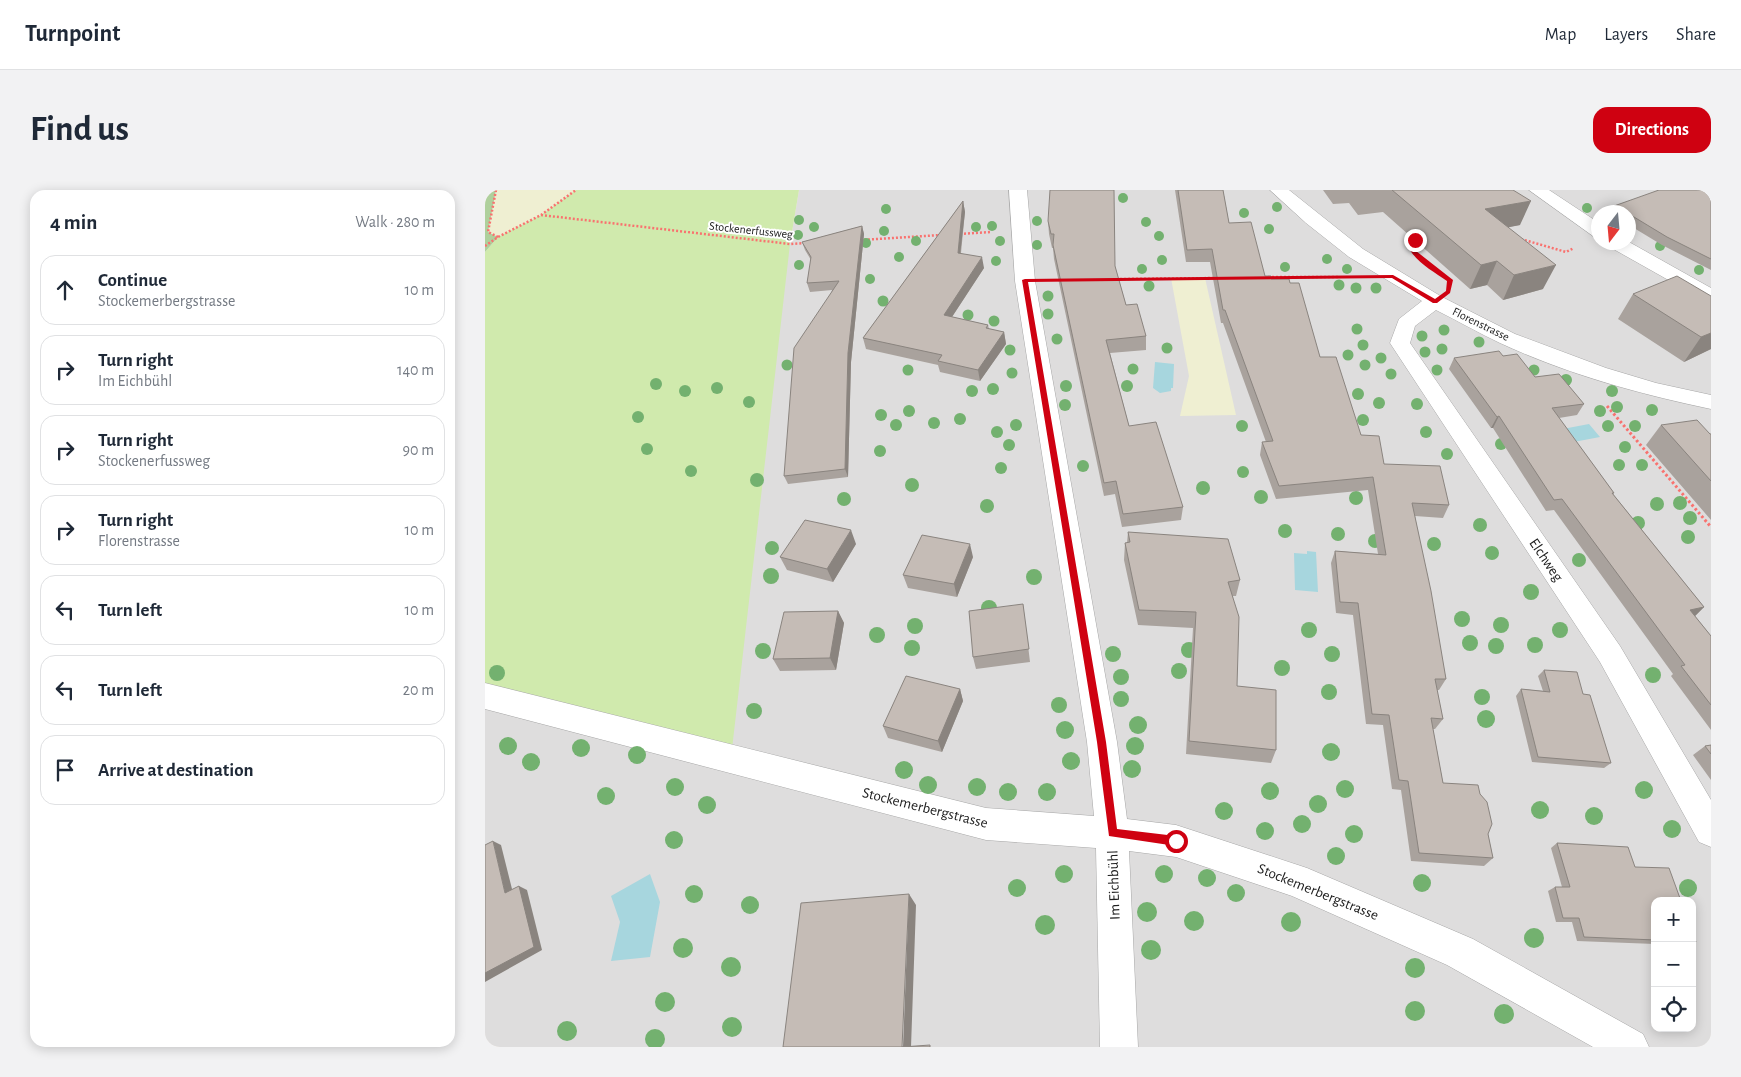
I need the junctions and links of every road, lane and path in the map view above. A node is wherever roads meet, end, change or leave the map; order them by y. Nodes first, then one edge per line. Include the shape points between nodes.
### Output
1 (496, 190) edge
2 (577, 190) edge
3 (1019, 190) edge
4 (1279, 190) edge
5 (1537, 190) edge
6 (541, 215) junction
7 (1591, 227) edge
8 (1020, 231) junction
9 (487, 232) edge
10 (953, 234) edge
11 (944, 235) edge
12 (497, 237) junction
13 (1423, 237) edge
14 (1518, 238) edge
15 (857, 240) edge
16 (810, 242) edge
17 (1577, 243) dead end
18 (485, 246) edge
19 (1629, 250) edge
20 (1417, 256) dead end
21 (1393, 276) junction
22 (1264, 277) edge
23 (1225, 278) edge
24 (1113, 279) edge
25 (1711, 296) edge
26 (1435, 301) junction
27 (1598, 373) junction
28 (1711, 402) edge
29 (1711, 527) edge
30 (485, 696) edge
31 (1711, 831) edge
32 (1112, 833) junction
33 (1119, 1047) edge
34 (1629, 1047) edge

1 - 9 path
2 - 6 path
3 - 8 street, Im Eichbühl
4 - 21 street, Florenstrasse via 1355,253
5 - 7 street
6 - 12 path
6 - 16 path, Stockenerfussweg via 791,244
8 - 10 path
8 - 32 street, Im Eichbühl via 1025,280 1102,742
9 - 12 path
11 - 15 path
12 - 18 path
13 - 20 path via 1411,242
14 - 17 path via 1566,252 1572,251
19 - 25 street
21 - 22 path
21 - 26 street, Florenstrasse
23 - 24 path
26 - 27 street, Florenstrasse via 1509,339
26 - 31 street, Elchweg via 1406,323 1400,343 1610,654
27 - 28 street, Florenstrasse
27 - 29 path via 1599,396
30 - 32 street, Stockemerbergstrasse via 986,824
32 - 33 street, Im Eichbühl
32 - 34 street, Stockemerbergstrasse via 1176,841 1295,880 1460,952

